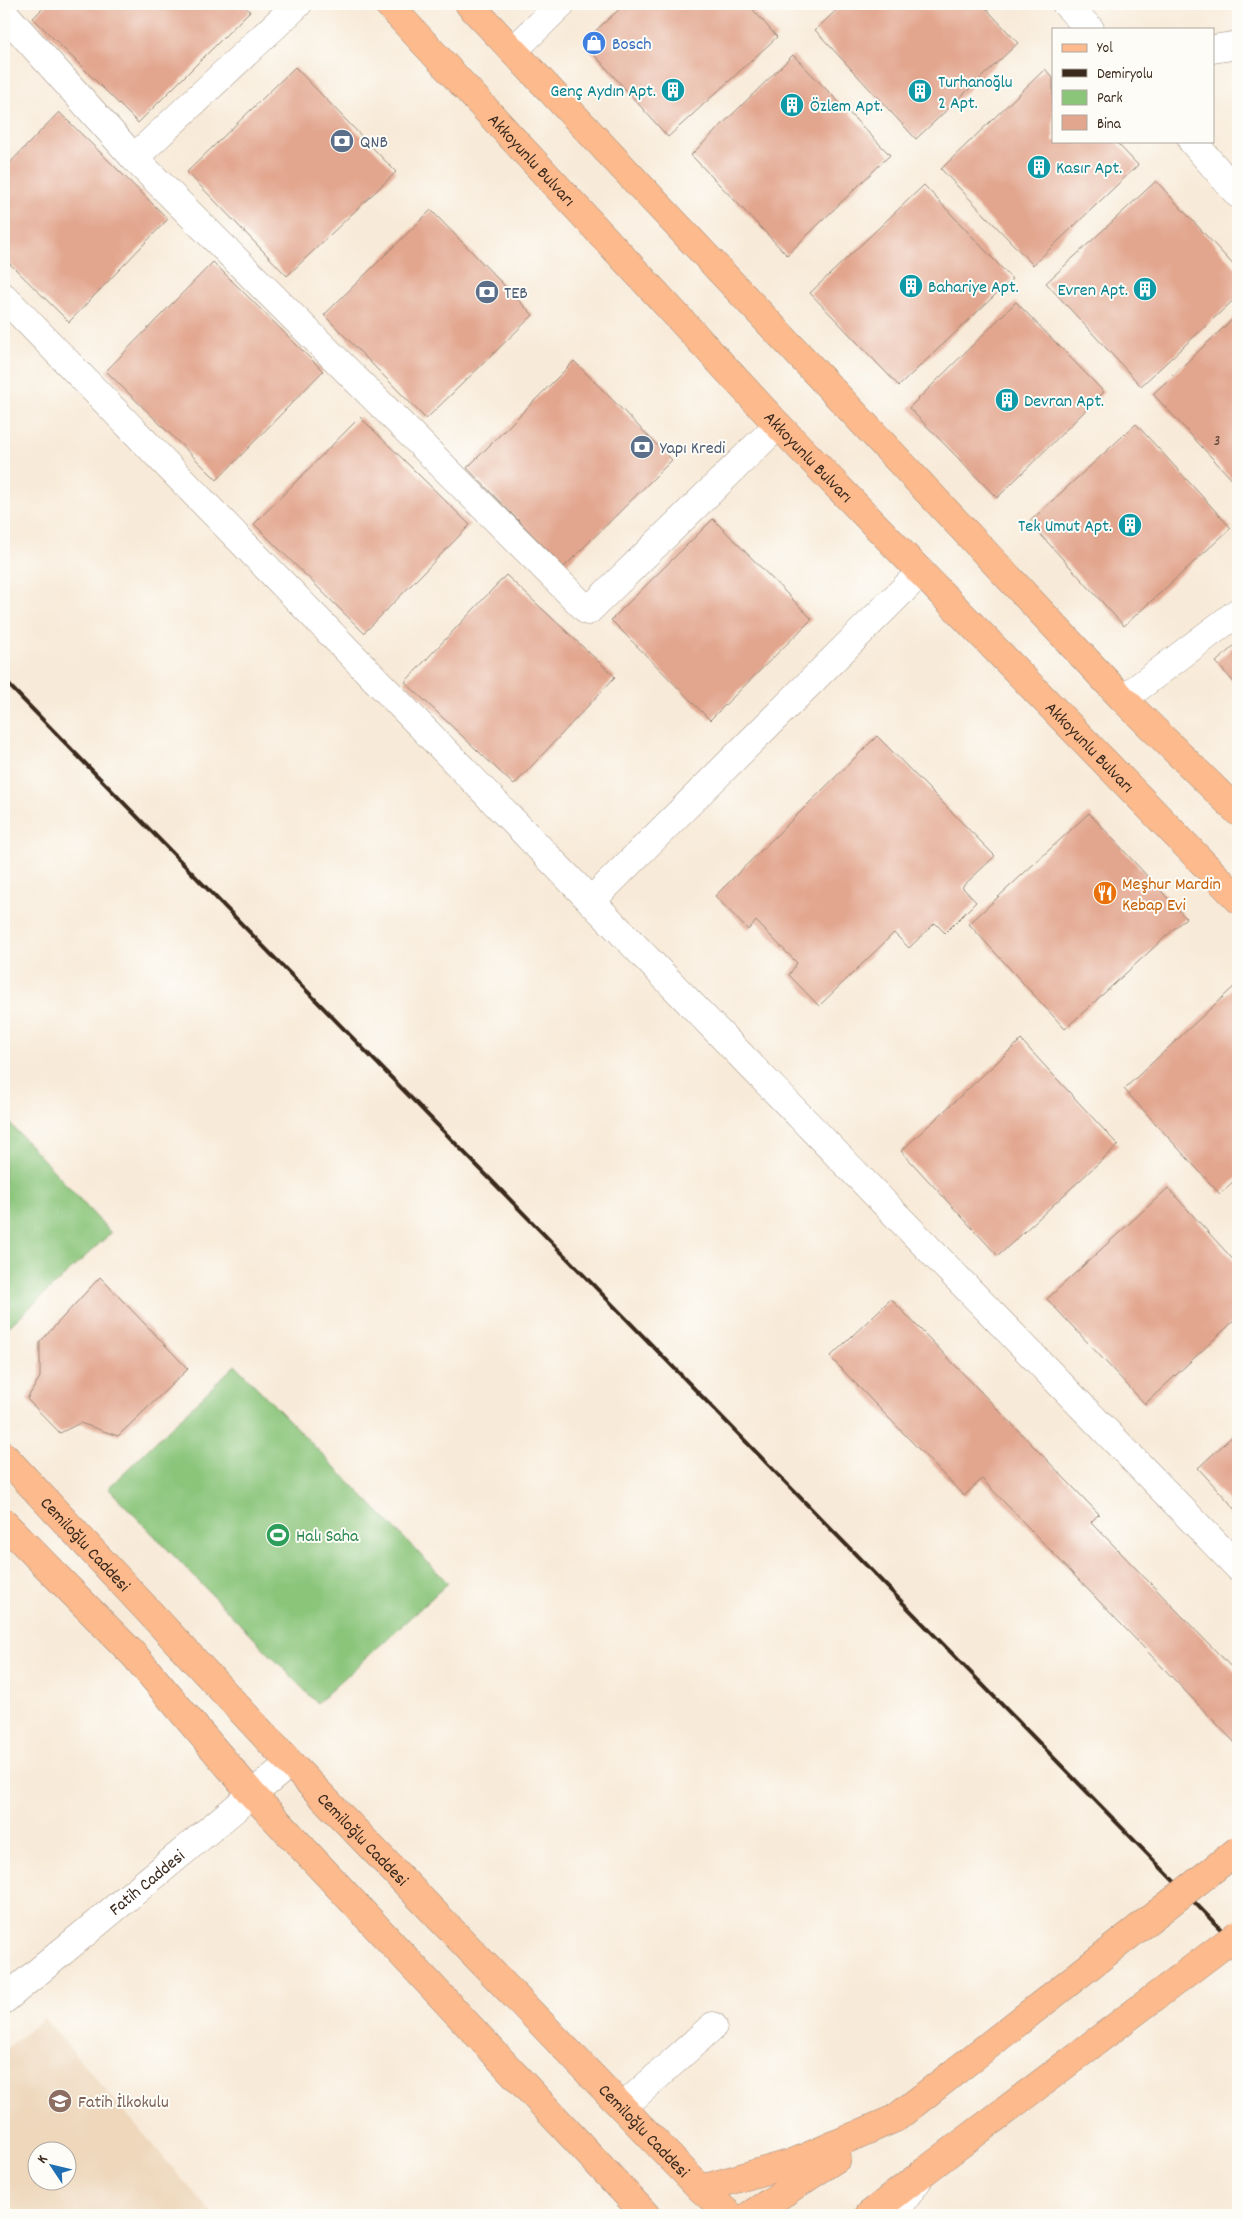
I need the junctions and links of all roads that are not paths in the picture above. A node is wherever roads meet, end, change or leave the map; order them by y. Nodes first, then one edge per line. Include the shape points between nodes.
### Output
1 (298, 4) edge
2 (388, 4) edge
3 (469, 4) edge
4 (561, 4) edge
5 (1066, 4) edge
6 (4, 13) edge
7 (1089, 28) edge
8 (1238, 45) edge
9 (1214, 49) edge
10 (513, 51) junction
11 (1193, 142) edge
12 (134, 158) junction
13 (1238, 194) edge
14 (4, 297) edge
15 (778, 425) junction
16 (921, 572) junction
17 (1238, 612) edge
18 (1123, 699) junction
19 (1238, 812) edge
20 (1238, 899) edge
21 (591, 901) junction
22 (4, 1456) edge
23 (4, 1523) edge
24 (1238, 1568) edge
25 (290, 1763) junction
26 (252, 1794) junction
27 (1238, 1850) edge
28 (1238, 1934) edge
29 (4, 2000) edge
30 (714, 2026) dead end
31 (622, 2107) junction
32 (896, 2118) junction
33 (924, 2172) junction
34 (702, 2188) junction
35 (646, 2215) edge
36 (730, 2215) edge
37 (750, 2215) edge
38 (869, 2215) edge
39 (894, 2215) edge

1 - 12 street
2 - 15 main road, Akkoyunlu Bulvarı
3 - 10 main road
4 - 10 street
5 - 7 street
6 - 12 street
8 - 9 street
10 - 18 main road
11 - 13 street
12 - 15 street via 588,611
14 - 21 street
15 - 16 main road, Akkoyunlu Bulvarı
16 - 20 main road, Akkoyunlu Bulvarı
16 - 21 street
17 - 18 street
18 - 19 main road
21 - 24 street
22 - 25 main road, Cemiloğlu Caddesi
23 - 26 main road via 134,1654
25 - 26 street, Fatih Caddesi
25 - 31 main road, Cemiloğlu Caddesi
26 - 29 street, Fatih Caddesi
26 - 35 main road
27 - 32 main road, bridge
28 - 33 main road, bridge
30 - 31 street
31 - 34 main road, Cemiloğlu Caddesi
32 - 34 main road via 792,2163
32 - 37 main road
33 - 38 main road
33 - 39 street
34 - 36 main road, Cemiloğlu Caddesi

